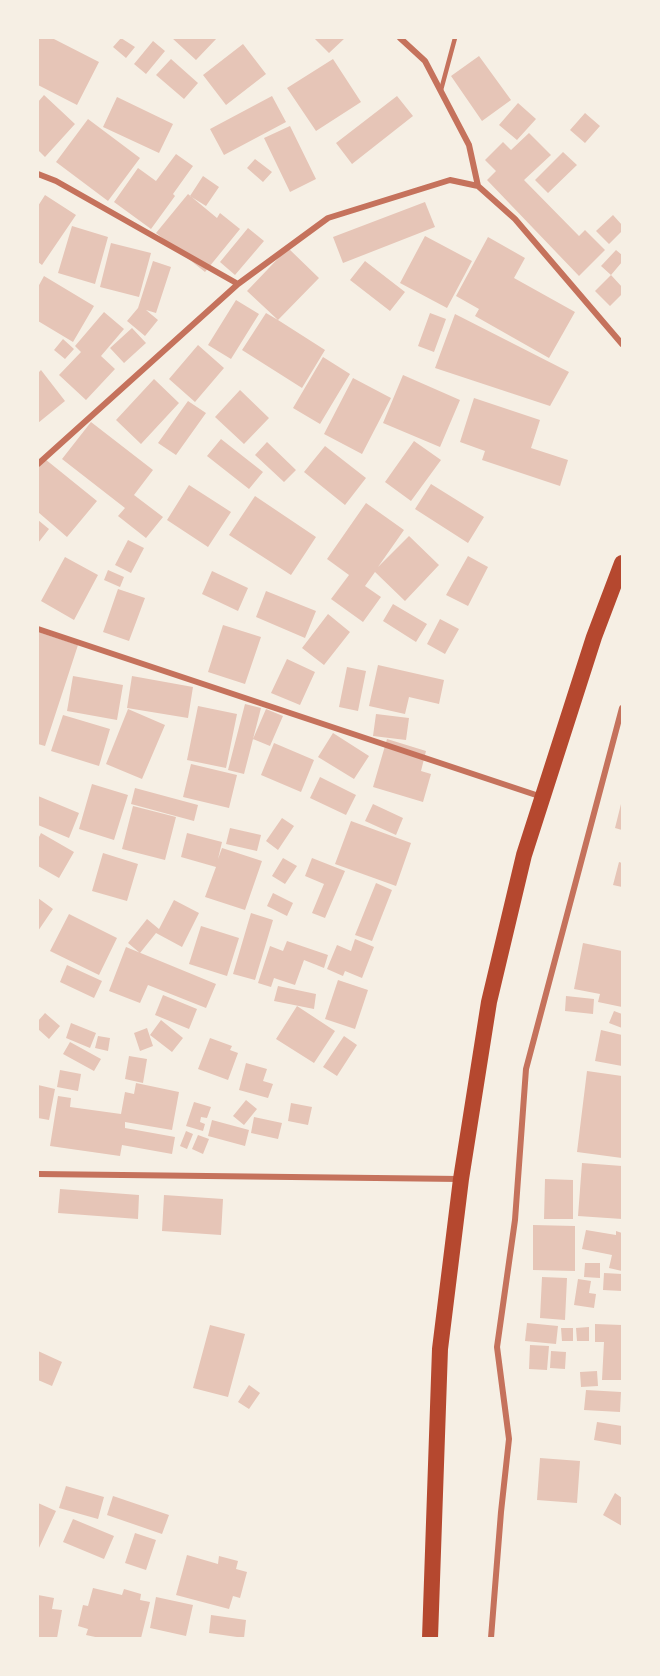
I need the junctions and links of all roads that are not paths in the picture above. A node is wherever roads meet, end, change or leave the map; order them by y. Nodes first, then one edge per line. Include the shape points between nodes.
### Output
1 (400, 38) edge
2 (455, 38) edge
3 (441, 90) junction
4 (38, 174) edge
5 (478, 186) junction
6 (238, 284) junction
7 (622, 344) edge
8 (38, 464) edge
9 (622, 563) edge
10 (38, 629) edge
11 (622, 708) edge
12 (543, 797) junction
13 (38, 1174) edge
14 (461, 1179) junction
15 (430, 1638) edge
16 (490, 1638) edge

1 - 3 street via 425,61
2 - 3 lane
3 - 5 street via 469,145
4 - 6 street
5 - 6 street via 450,180 328,218
5 - 7 street via 515,219
6 - 8 street
9 - 12 highway
10 - 12 street
11 - 16 street via 526,1069 515,1221 497,1347 509,1439
12 - 14 highway via 524,855 489,1002
13 - 14 street
14 - 15 highway via 440,1349

